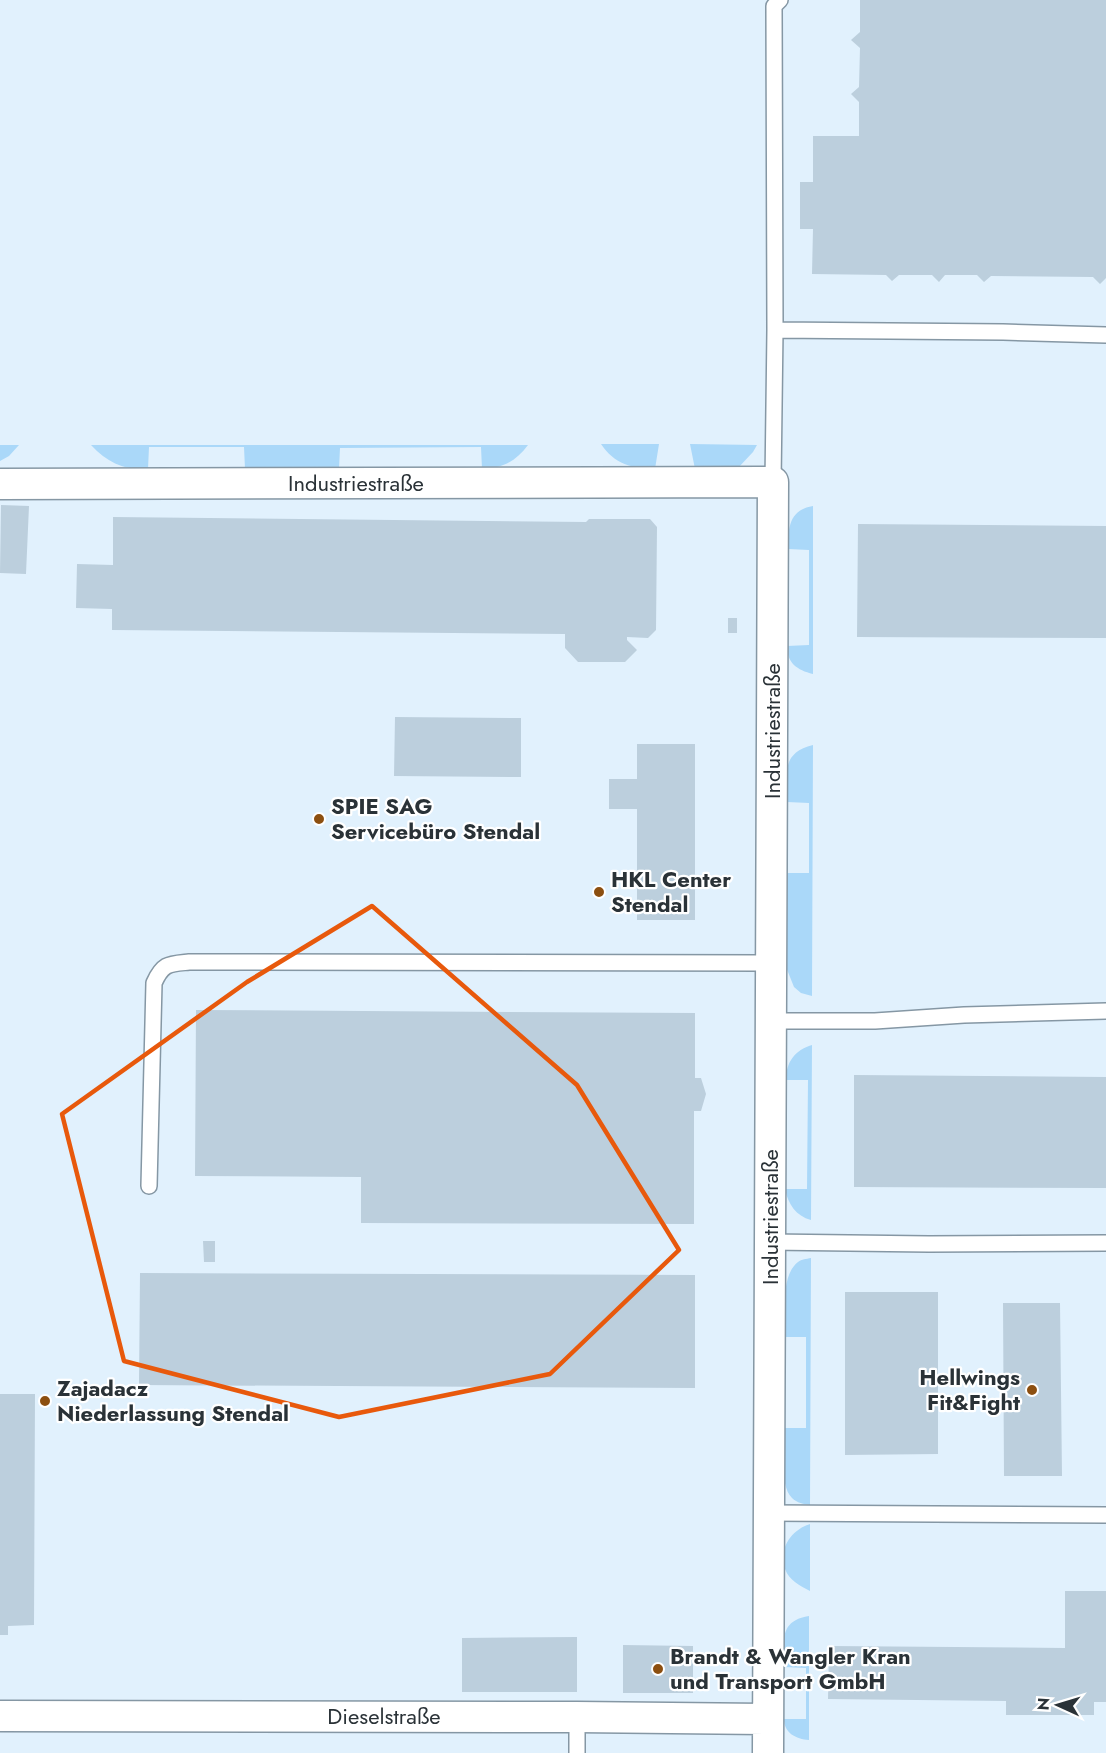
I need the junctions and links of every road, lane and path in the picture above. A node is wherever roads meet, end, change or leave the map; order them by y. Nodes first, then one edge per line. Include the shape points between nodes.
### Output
1 (780, 0) edge
2 (775, 330) junction
3 (1106, 335) edge
4 (773, 482) junction
5 (0, 484) edge
6 (771, 963) junction
7 (1106, 1011) edge
8 (771, 1021) junction
9 (149, 1186) dead end
10 (769, 1242) junction
11 (1106, 1243) edge
12 (768, 1513) junction
13 (1106, 1515) edge
14 (0, 1716) edge
15 (577, 1716) junction
16 (767, 1719) junction
17 (577, 1753) edge
18 (768, 1753) edge

1 - 2 lane via 774,6
2 - 3 lane
2 - 4 lane
4 - 5 street, Industriestraße
4 - 6 street, Industriestraße
6 - 8 street, Industriestraße
6 - 9 lane via 168,964 159,971 154,983
7 - 8 lane via 875,1021
8 - 10 street, Industriestraße
10 - 11 lane
10 - 12 street, Industriestraße
12 - 13 lane
12 - 16 street, Industriestraße
14 - 15 street, Dieselstraße
15 - 16 street, Dieselstraße
15 - 17 lane
16 - 18 street, Industriestraße

